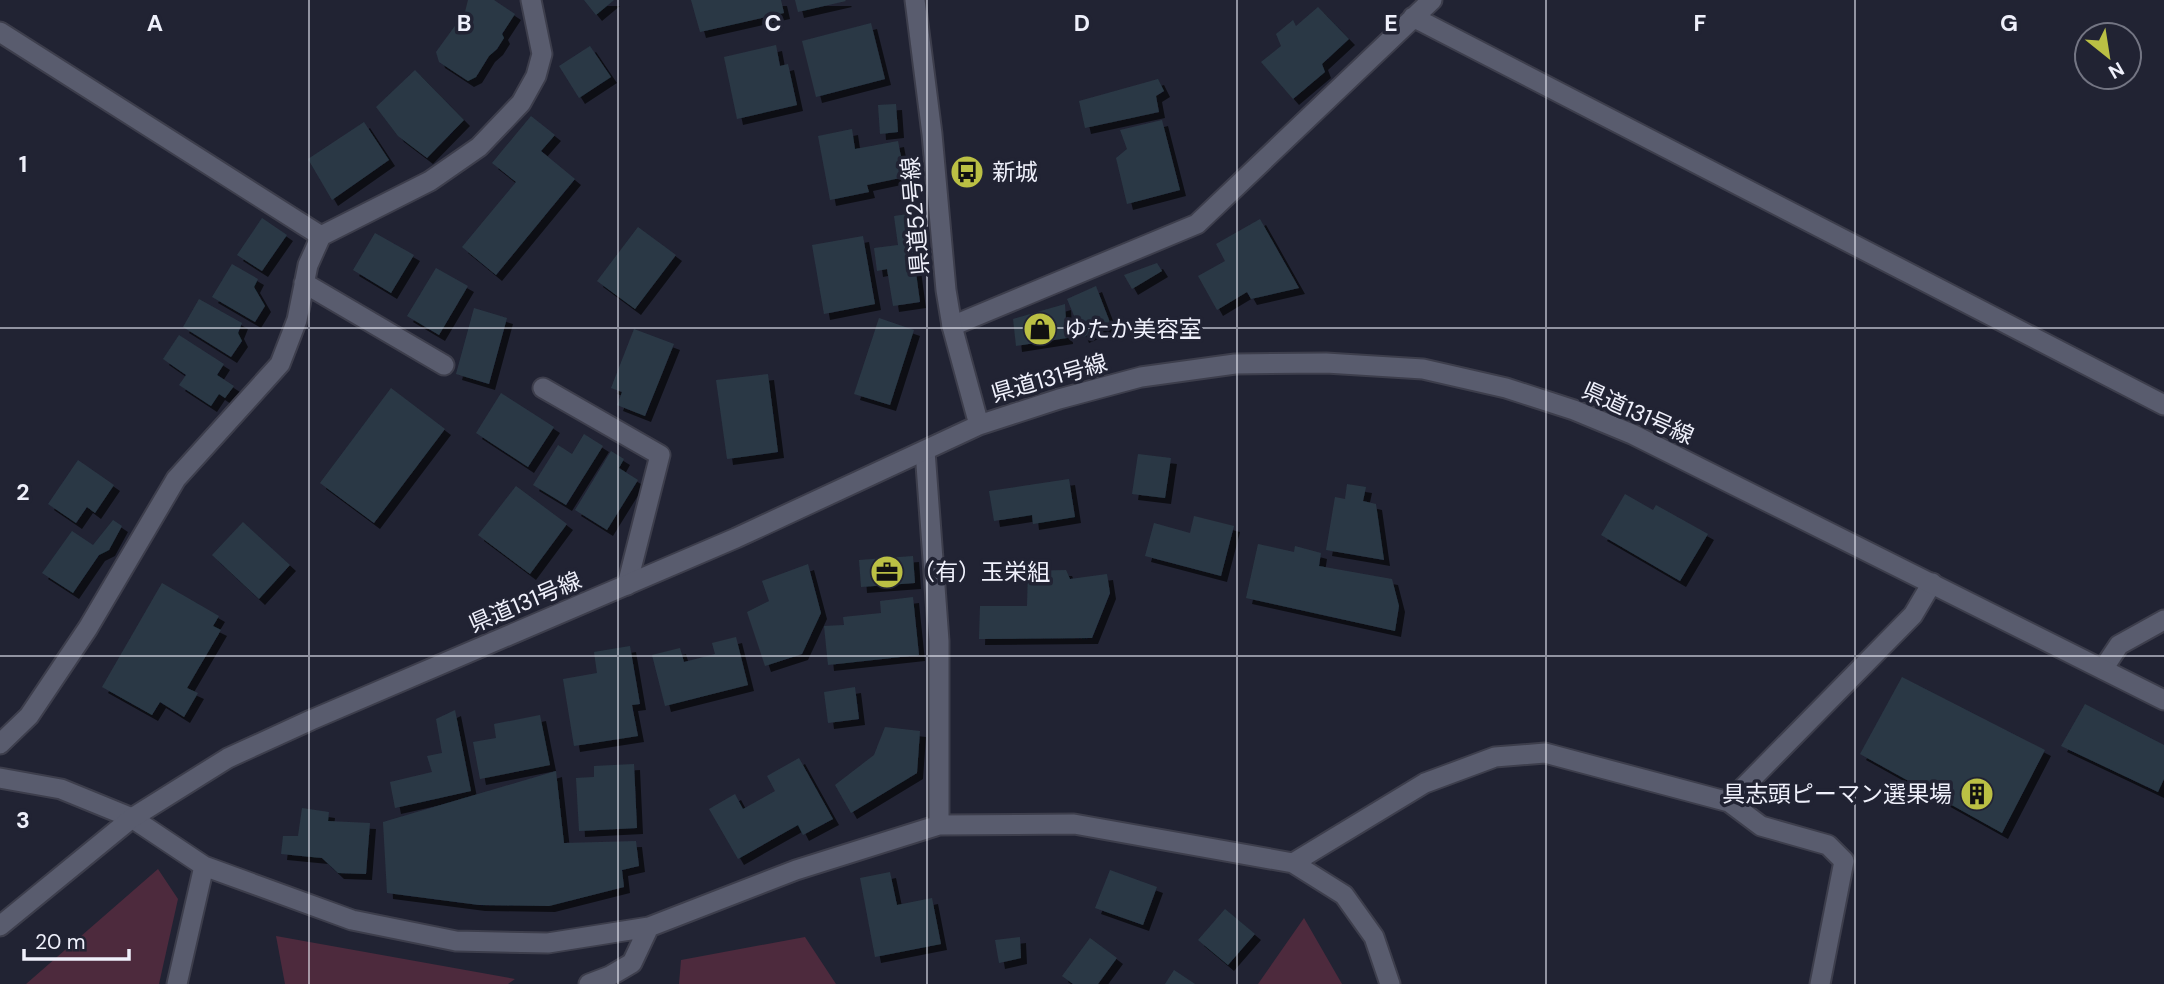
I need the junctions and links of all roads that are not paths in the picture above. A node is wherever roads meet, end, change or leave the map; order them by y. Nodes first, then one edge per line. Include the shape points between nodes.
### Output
1 (531, 0) edge
2 (915, 0) edge
3 (1432, 0) edge
4 (1413, 17) junction
5 (0, 32) edge
6 (321, 236) junction
7 (304, 283) junction
8 (952, 326) junction
9 (444, 365) dead end
10 (543, 388) dead end
11 (2164, 405) edge
12 (979, 425) junction
13 (925, 451) junction
14 (1932, 583) junction
15 (627, 584) junction
16 (2164, 620) edge
17 (2103, 669) junction
18 (2164, 700) edge
19 (0, 744) edge
20 (0, 778) edge
21 (1729, 802) junction
22 (132, 818) junction
23 (939, 825) junction
24 (1293, 863) junction
25 (204, 866) junction
26 (0, 926) edge
27 (649, 927) junction
28 (177, 984) edge
29 (589, 984) edge
30 (1390, 984) edge
31 (1820, 984) edge

1 - 6 street via 542,54 521,103 478,147 430,181
2 - 8 street, 県道52号線
3 - 4 street
4 - 8 street via 1197,224
4 - 11 street
5 - 6 street
6 - 7 street
7 - 9 street
7 - 19 street via 297,320 280,364 176,478 88,628 29,716
8 - 12 street, 県道52号線
10 - 15 street via 660,455
12 - 13 street, 県道131号線
12 - 14 street, 県道131号線 via 1141,377 1235,364 1423,369 1506,388 1609,425
13 - 15 street, 県道131号線
13 - 23 street via 939,640
14 - 17 street, 県道131号線
14 - 21 street via 1913,615
15 - 22 street, 県道131号線 via 228,758
16 - 17 street via 2119,645
17 - 18 street, 県道131号線
20 - 22 street via 61,789
21 - 24 street via 1545,753 1495,757 1425,783
21 - 31 street via 1761,826 1828,845 1844,860
22 - 25 street
22 - 26 street, 県道131号線
23 - 24 street via 1074,824
23 - 27 street via 796,870
24 - 30 street via 1344,895 1374,937
25 - 27 street via 352,920 456,941 548,943
25 - 28 street
27 - 29 street via 632,963

